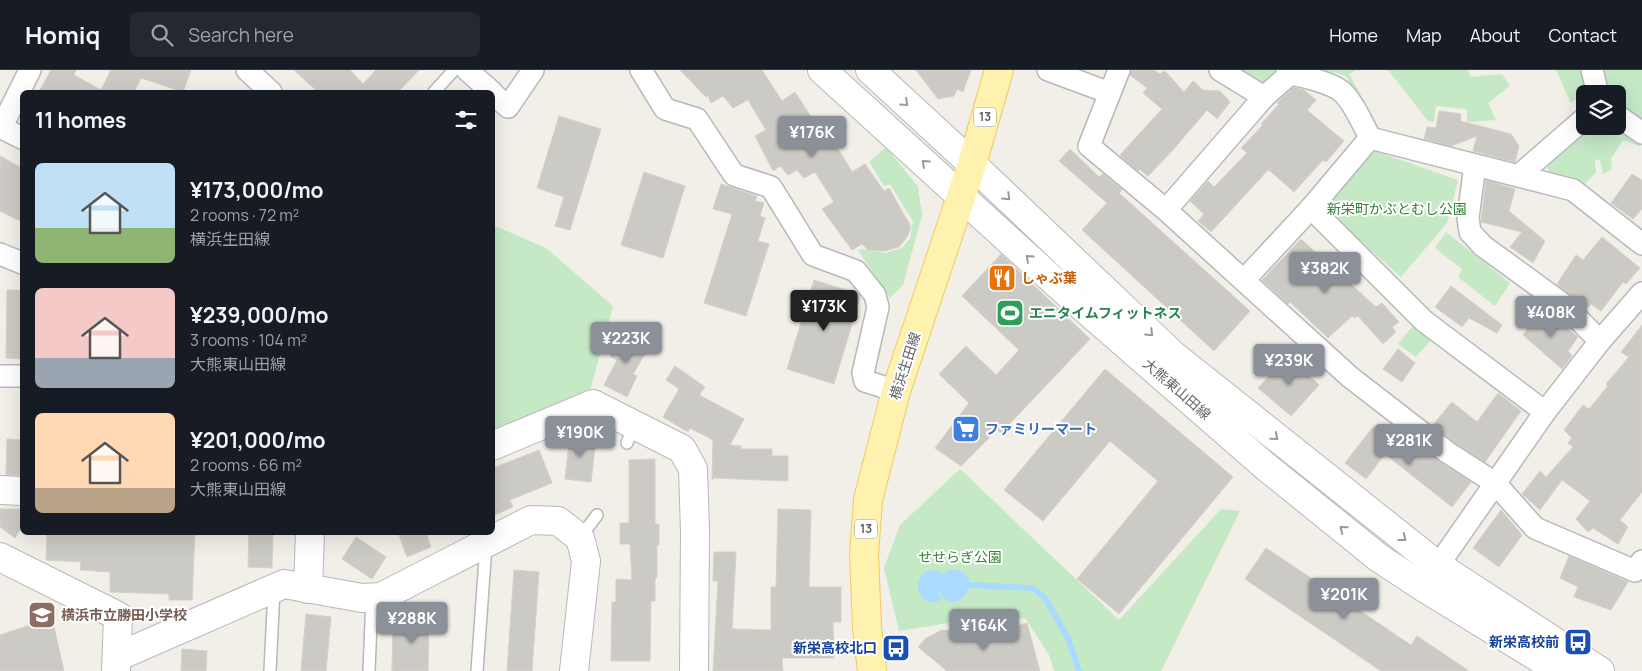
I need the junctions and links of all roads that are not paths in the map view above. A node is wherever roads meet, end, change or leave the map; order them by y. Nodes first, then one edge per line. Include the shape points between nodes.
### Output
1 (30, 70) edge
2 (246, 70) edge
3 (454, 70) edge
4 (467, 70) edge
5 (534, 70) edge
6 (641, 70) edge
7 (822, 70) edge
8 (870, 70) edge
9 (1000, 70) edge
10 (1048, 70) edge
11 (1119, 70) edge
12 (1220, 70) edge
13 (1592, 70) edge
14 (1288, 72) edge
15 (1596, 85) edge
16 (269, 90) edge
17 (436, 90) edge
18 (489, 90) edge
19 (1110, 92) junction
20 (495, 96) edge
21 (1264, 97) junction
22 (1626, 121) edge
23 (1576, 126) edge
24 (1, 128) edge
25 (1642, 132) edge
26 (20, 137) edge
27 (1370, 138) junction
28 (972, 164) junction
29 (1475, 165) junction
30 (1518, 176) junction
31 (961, 196) junction
32 (1311, 208) junction
33 (1166, 210) junction
34 (1642, 244) edge
35 (0, 254) edge
36 (20, 262) edge
37 (1244, 280) junction
38 (1642, 293) edge
39 (1600, 341) junction
40 (0, 376) edge
41 (20, 376) edge
42 (896, 391) junction
43 (1545, 412) junction
44 (495, 445) edge
45 (1495, 482) junction
46 (0, 490) edge
47 (20, 491) edge
48 (597, 515) dead end
49 (310, 535) edge
50 (580, 538) junction
51 (486, 543) junction
52 (0, 557) edge
53 (1642, 561) edge
54 (1430, 576) junction
55 (274, 589) junction
56 (308, 589) junction
57 (372, 598) junction
58 (116, 664) edge
59 (270, 671) edge
60 (369, 671) edge
61 (477, 671) edge
62 (574, 671) edge
63 (694, 671) edge
64 (872, 671) edge
65 (1560, 671) edge
66 (1600, 671) edge

1 - 24 street
2 - 16 street
3 - 17 lane
4 - 18 street
5 - 20 street via 508,107
6 - 42 street via 665,109 697,119 734,175 771,187 813,255 856,270 876,295 878,307 863,372 865,381
31 -> 7 street, 大熊東山田線
8 -> 28 street, 大熊東山田線
9 - 28 main road, 横浜生田線 / 13
10 - 19 street
11 - 19 street
12 - 21 street
13 - 15 street
14 - 21 street
14 - 27 street via 1340,89 1360,116
19 - 33 street via 1089,146
21 - 33 street
22 - 25 street
23 - 30 street
24 - 26 street
27 - 29 street
27 - 32 street
28 - 31 main road, 横浜生田線 / 13
28 -> 54 street, 大熊東山田線 via 1173,355
29 - 30 street
29 - 39 street via 1468,218 1470,232 1483,246 1564,305
30 - 34 street via 1573,190
31 - 42 main road, 横浜生田線 / 13
54 -> 31 street, 大熊東山田線 via 1379,558 1264,466
32 - 37 street
32 - 43 street via 1424,321
33 - 37 street
35 - 36 street
37 - 45 street via 1350,377 1447,452
38 - 39 street
39 - 43 street
40 - 41 street
42 - 64 main road, 横浜生田線 / 13 via 868,500 864,554 866,627
43 - 45 street
44 - 63 street via 593,404 630,434 682,449 693,469
45 - 53 street via 1535,528 1635,571
45 - 54 street
46 - 47 street
48 - 50 lane
49 - 56 street
50 - 51 street via 558,521 531,520
50 - 62 street via 586,561
51 - 57 street via 381,597
51 - 61 lane
52 - 58 street via 118,616
54 - 65 street, 大熊東山田線
54 - 66 street, 大熊東山田線
55 - 56 street via 284,584
55 - 58 street
55 - 59 lane
56 - 57 street
57 - 60 lane

